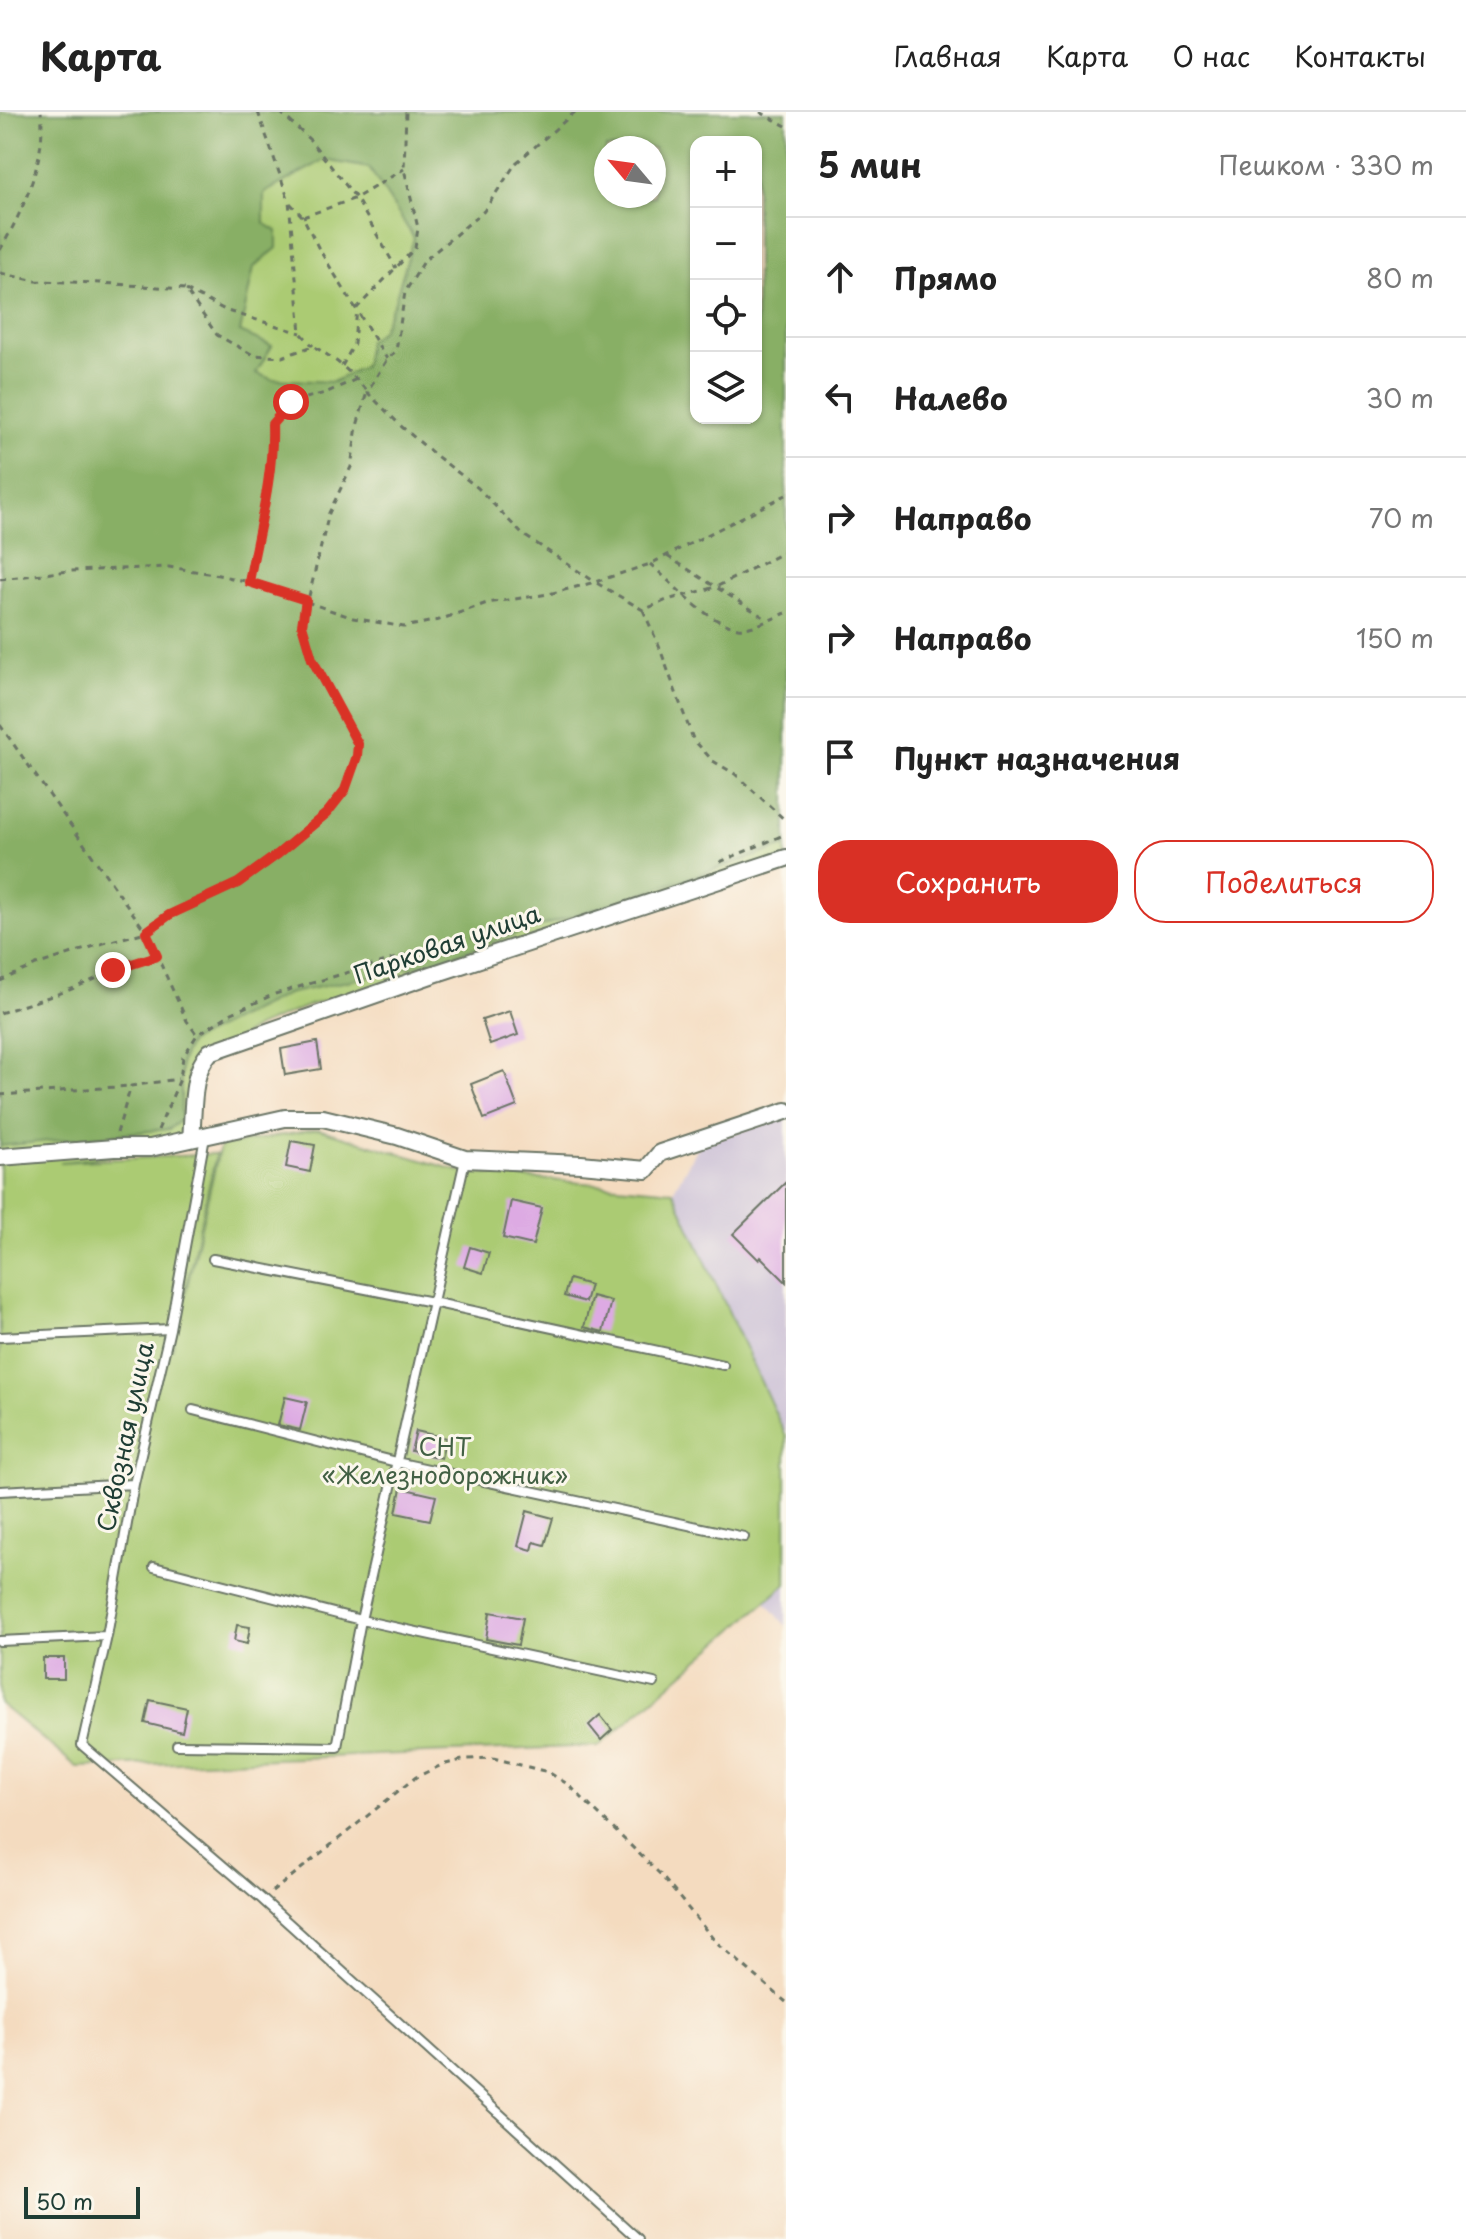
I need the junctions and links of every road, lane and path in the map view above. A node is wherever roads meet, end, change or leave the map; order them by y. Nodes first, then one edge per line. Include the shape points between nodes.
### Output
1 (41, 112) edge
2 (258, 112) edge
3 (280, 112) edge
4 (406, 112) edge
5 (575, 112) edge
6 (760, 112) edge
7 (786, 126) edge
8 (404, 169) junction
9 (356, 198) junction
10 (289, 201) junction
11 (303, 217) junction
12 (0, 250) edge
13 (396, 268) junction
14 (0, 273) edge
15 (185, 289) junction
16 (357, 308) junction
17 (301, 333) junction
18 (313, 346) junction
19 (387, 359) junction
20 (342, 366) junction
21 (357, 379) junction
22 (367, 392) junction
23 (786, 495) edge
24 (786, 551) edge
25 (667, 556) junction
26 (650, 564) junction
27 (0, 579) edge
28 (249, 582) junction
29 (595, 582) junction
30 (716, 587) junction
31 (684, 596) junction
32 (306, 600) junction
33 (643, 610) junction
34 (786, 613) edge
35 (770, 621) junction
36 (0, 725) edge
37 (786, 821) edge
38 (786, 858) edge
39 (146, 932) junction
40 (157, 956) junction
41 (0, 981) edge
42 (0, 1013) edge
43 (197, 1035) dead end
44 (180, 1079) dead end
45 (131, 1086) junction
46 (0, 1095) edge
47 (786, 1111) edge
48 (198, 1138) junction
49 (114, 1148) junction
50 (0, 1157) edge
51 (465, 1159) junction
52 (213, 1259) dead end
53 (432, 1302) junction
54 (170, 1329) junction
55 (0, 1337) edge
56 (723, 1365) dead end
57 (193, 1410) dead end
58 (396, 1462) junction
59 (134, 1484) junction
60 (0, 1491) edge
61 (744, 1537) dead end
62 (154, 1567) dead end
63 (361, 1620) junction
64 (107, 1636) junction
65 (0, 1641) edge
66 (654, 1683) dead end
67 (177, 1745) dead end
68 (263, 1900) junction
69 (786, 2002) edge
70 (638, 2239) edge

1 - 12 path via 43,130 34,174
2 - 10 path
3 - 9 path
4 - 8 path
5 - 19 path via 516,163 484,211 425,260 405,292 396,351
6 - 7 path
8 - 9 path
8 - 13 path via 418,228 415,248
9 - 11 path
9 - 13 path
10 - 11 path
10 - 17 path
11 - 16 path
13 - 16 path
14 - 15 path via 36,281
15 - 17 path via 227,311
15 - 18 path via 217,335 253,355 282,357
16 - 19 path
16 - 20 path via 354,344
17 - 18 path
18 - 20 path
19 - 22 path
20 - 21 path
21 - 22 path
21 - 28 path via 291,402 272,424
22 - 29 path via 478,488 522,534
22 - 32 path via 351,467 329,513
23 - 25 path
24 - 30 path
25 - 26 path
25 - 30 path
26 - 29 path
26 - 31 path
27 - 28 path via 169,567
28 - 32 path
29 - 32 path via 487,603 404,627 353,618
29 - 33 path
30 - 31 path
30 - 35 path
31 - 33 path
31 - 35 path via 740,629
32 - 39 path via 302,625 312,659 358,744 345,790 327,813 238,883 169,915
33 - 37 path via 693,739
34 - 35 path
36 - 39 path
38 - 48 street, Парковая улица via 210,1052 198,1072
39 - 40 path
39 - 41 path
40 - 42 path
40 - 43 path
44 - 45 path
45 - 46 path
45 - 49 path
47 - 51 street via 660,1153 646,1170
48 - 49 street via 150,1148
48 - 51 street via 285,1118 323,1118
48 - 54 lane, Сквозная улица
49 - 50 street
51 - 53 lane
52 - 53 lane
53 - 56 lane
53 - 58 lane
54 - 55 lane
54 - 59 lane, Сквозная улица
57 - 58 lane
58 - 61 lane
58 - 63 lane
59 - 60 lane
59 - 64 lane, Сквозная улица
62 - 63 lane
63 - 66 lane
63 - 67 lane via 337,1747
64 - 65 lane
64 - 68 lane, Сквозная улица via 82,1745
68 - 69 path via 416,1777 466,1759 493,1758 548,1772 569,1785 660,1874 715,1941
68 - 70 lane

